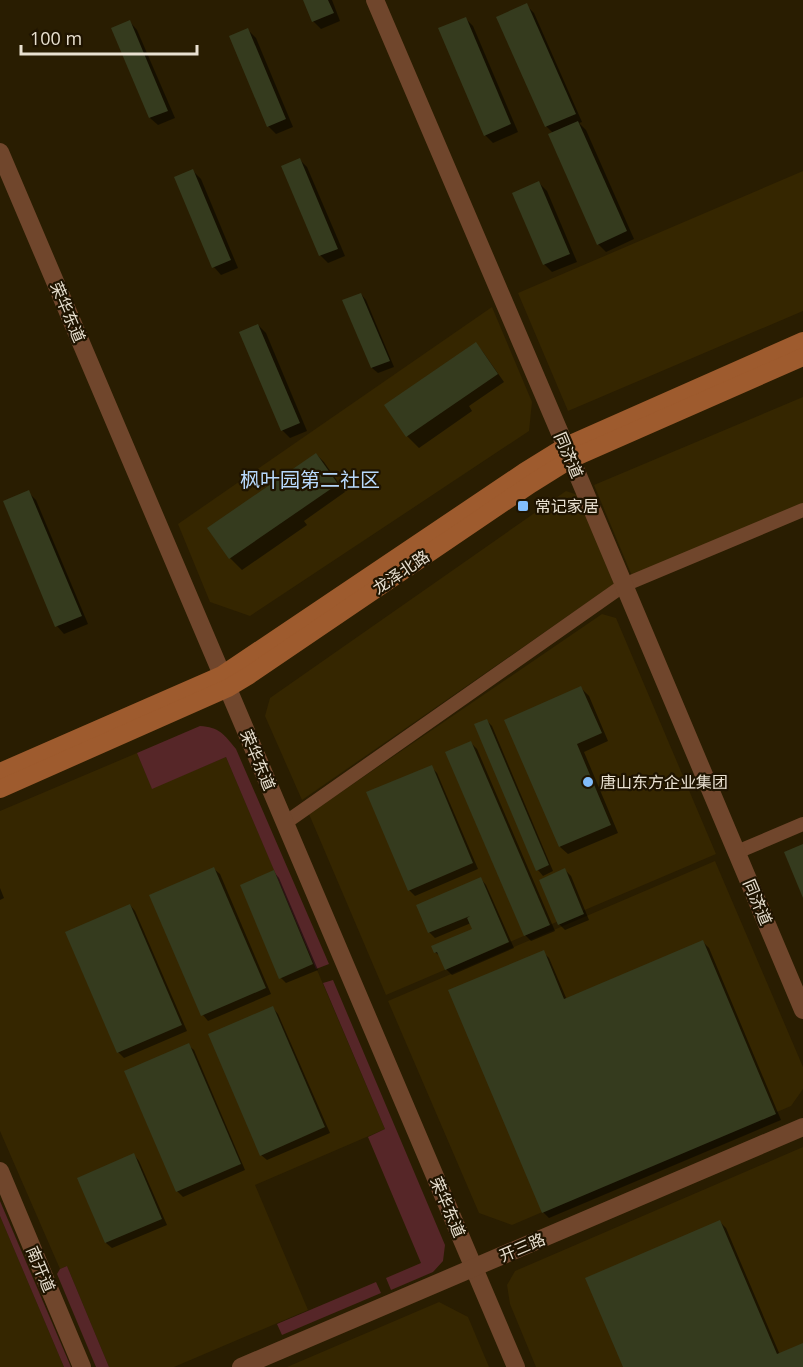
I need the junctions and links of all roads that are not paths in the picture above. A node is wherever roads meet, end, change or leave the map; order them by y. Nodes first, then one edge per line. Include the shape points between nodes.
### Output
1 (375, 0) edge
2 (0, 152) edge
3 (803, 341) edge
4 (803, 357) edge
5 (569, 452) junction
6 (803, 510) edge
7 (624, 585) junction
8 (225, 681) junction
9 (0, 772) edge
10 (0, 789) edge
11 (285, 823) junction
12 (803, 824) edge
13 (737, 852) junction
14 (803, 1010) edge
15 (803, 1127) edge
16 (0, 1171) edge
17 (474, 1268) junction
18 (82, 1367) edge
19 (241, 1367) edge
20 (516, 1367) edge

1 - 5 street, 同济道
2 - 8 street, 荣华东道
3 - 5 main road, 龙泽北路
4 - 5 main road, 龙泽北路
5 - 7 street, 同济道
5 - 8 main road, 龙泽北路 via 524,472
6 - 7 street
7 - 11 street
7 - 13 street, 同济道
8 - 9 main road, 龙泽北路
8 - 10 main road, 龙泽北路
8 - 11 street, 荣华东道
11 - 17 street, 荣华东道
12 - 13 street
13 - 14 street, 同济道
15 - 17 street, 开三路
16 - 18 street, 南开道
17 - 19 street, 开三路
17 - 20 street, 荣华东道

